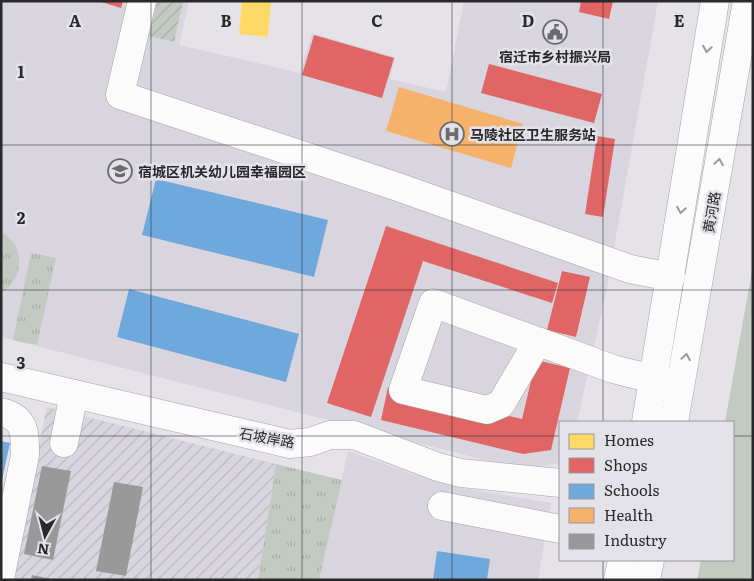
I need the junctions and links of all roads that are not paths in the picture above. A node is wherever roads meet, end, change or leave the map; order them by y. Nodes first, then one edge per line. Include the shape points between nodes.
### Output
1 (142, 1) edge
2 (715, 1) edge
3 (747, 1) edge
4 (671, 277) junction
5 (538, 341) junction
6 (1, 377) edge
7 (654, 379) junction
8 (681, 386) junction
9 (74, 394) junction
10 (1, 412) edge
11 (646, 421) edge
12 (674, 421) edge
13 (64, 442) dead end
14 (559, 483) edge
15 (442, 506) dead end
16 (559, 529) edge
17 (622, 561) edge
18 (650, 561) edge
19 (1, 574) edge
20 (618, 580) edge
21 (646, 580) edge

1 - 4 main road via 120,95 395,186 630,269
2 -> 4 main road
8 -> 3 main road, 黄河路
4 - 7 main road
5 - 5 main road via 433,303 404,390 487,410 501,404
5 - 7 main road via 613,369
6 - 9 main road, 石坡岸路
7 - 8 main road
7 - 11 main road
8 - 12 main road, 黄河路
9 - 13 main road
9 - 14 main road, 石坡岸路 via 290,444 330,435 354,434 461,473
10 - 19 main road via 20,421 25,455
15 - 16 main road
17 - 20 main road
18 - 21 main road

